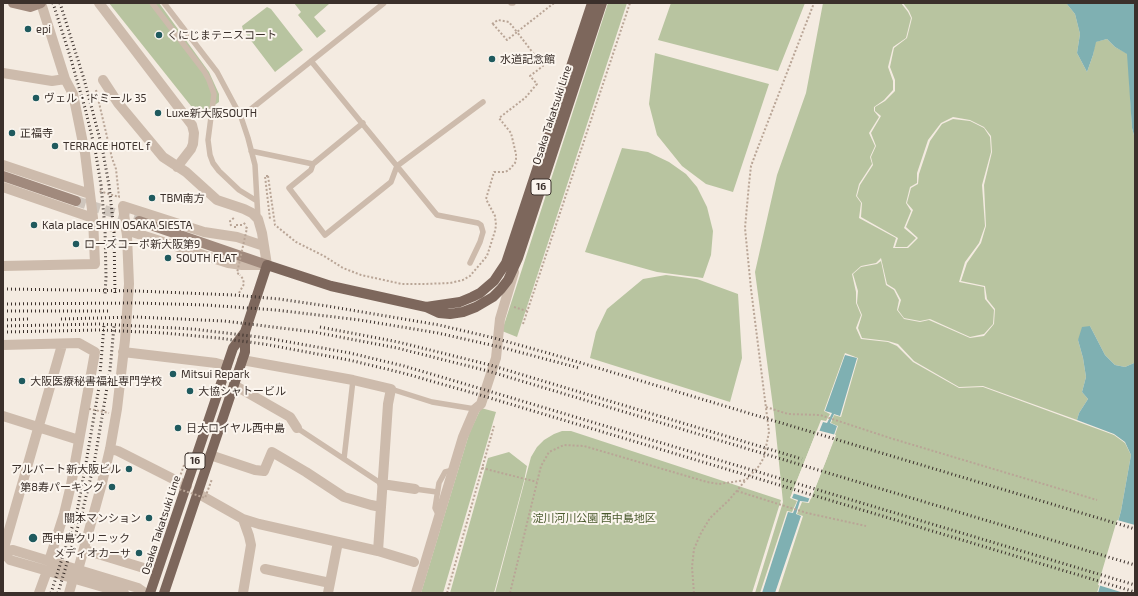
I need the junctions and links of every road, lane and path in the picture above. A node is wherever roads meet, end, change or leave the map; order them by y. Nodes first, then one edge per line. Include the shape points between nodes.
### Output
1 (13, 3) edge
2 (41, 3) edge
3 (98, 3) edge
4 (152, 3) edge
5 (164, 3) edge
6 (384, 3) edge
7 (554, 3) edge
8 (592, 3) edge
9 (602, 3) edge
10 (630, 3) edge
11 (814, 3) edge
12 (517, 32) junction
13 (311, 61) junction
14 (3, 73) edge
15 (65, 79) junction
16 (103, 80) joint
17 (483, 102) dead end
18 (241, 117) junction
19 (363, 123) junction
20 (251, 151) junction
21 (313, 164) junction
22 (3, 165) edge
23 (397, 166) junction
24 (177, 167) junction
25 (3, 176) edge
26 (3, 187) edge
27 (90, 191) junction
28 (76, 201) tunnel mouth
29 (257, 201) junction
30 (235, 217) dead end
31 (258, 219) junction
32 (93, 221) junction
33 (139, 222) tunnel mouth
34 (246, 222) dead end
35 (270, 222) dead end
36 (236, 225) dead end
37 (245, 227) dead end
38 (231, 230) dead end
39 (126, 233) junction
40 (264, 246) junction
41 (518, 258) junction
42 (470, 263) dead end
43 (267, 265) junction
44 (3, 266) edge
45 (239, 293) dead end
46 (508, 305) dead end
47 (426, 307) junction
48 (528, 311) junction
49 (523, 324) dead end
50 (245, 332) junction
51 (3, 345) edge
52 (62, 345) junction
53 (123, 352) junction
54 (242, 360) junction
55 (227, 366) junction
56 (353, 380) junction
57 (234, 385) junction
58 (391, 389) junction
59 (766, 407) junction
60 (90, 410) dead end
61 (475, 410) junction
62 (109, 413) dead end
63 (3, 416) edge
64 (38, 426) junction
65 (494, 426) dead end
66 (297, 428) joint
67 (79, 440) junction
68 (110, 448) junction
69 (210, 455) junction
70 (344, 459) junction
71 (184, 465) dead end
72 (482, 468) junction
73 (453, 470) junction
74 (212, 479) dead end
75 (746, 480) junction
76 (537, 482) junction
77 (382, 484) junction
78 (186, 486) junction
79 (415, 489) joint
80 (737, 491) junction
81 (437, 492) junction
82 (197, 493) junction
83 (1097, 500) dead end
84 (381, 507) junction
85 (439, 516) junction
86 (243, 519) junction
87 (866, 526) dead end
88 (338, 542) junction
89 (84, 550) junction
90 (378, 551) junction
91 (3, 552) edge
92 (414, 562) dead end
93 (48, 566) junction
94 (147, 569) dead end
95 (265, 569) dead end
96 (76, 574) junction
97 (329, 588) edge
98 (98, 589) edge
99 (39, 593) edge
100 (69, 593) edge
101 (124, 593) edge
102 (145, 593) edge
103 (150, 593) edge
104 (164, 593) edge
105 (243, 593) edge
106 (416, 593) edge
107 (447, 593) edge
108 (510, 593) edge
109 (694, 593) edge

1 - 2 street via 30,7
2 - 15 street
3 - 24 street via 192,125 193,144
4 - 29 lane via 207,74 214,94 208,140 214,163 240,190
5 - 18 lane via 216,72
6 - 13 lane
7 - 12 path
8 - 47 main road, Osaka Takatsuki Line / 16 via 506,263 494,281 472,297 460,302
9 - 41 main road, Osaka Takatsuki Line / 16
10 - 48 path
11 - 59 path via 751,166 745,228
12 - 12 path via 509,22 498,20 492,24 506,40
12 - 35 path via 543,66 530,76 537,84 525,98 500,118 511,134 516,159 509,170 494,172 486,199 496,216 494,236 486,256 470,276 450,282 402,284 360,275 343,268 296,242 274,225 268,176 265,176
13 - 18 lane
13 - 19 lane
14 - 15 street via 52,81
15 - 27 street via 73,94
16 - 24 street via 118,104 163,157
16 - 27 path via 95,86 116,169 119,197
17 - 23 lane
18 - 20 lane
19 - 21 lane
19 - 23 lane
20 - 21 lane
20 - 29 lane via 255,165
21 - 23 lane via 311,170 289,188 325,235 391,182
22 - 27 street
23 - 42 lane via 437,215 481,225 483,232
24 - 31 street via 217,200 244,209
25 - 28 street
26 - 32 street
27 - 32 street
29 - 31 lane
30 - 38 path via 230,221
31 - 40 street
32 - 39 path
32 - 44 street via 95,264
33 - 43 street
34 - 36 path
37 - 45 path, bridge via 247,228 237,273 243,278 244,284
39 - 40 street via 123,206 204,232 237,237
39 - 43 street via 228,263
39 - 53 street via 129,284
40 - 43 street
41 - 47 main road, Osaka Takatsuki Line / 16 via 502,289 476,308 450,314 439,313
41 - 61 street via 500,319 496,358 481,404
43 - 47 main road, Osaka Takatsuki Line / 16 via 331,286
43 - 50 main road, Osaka Takatsuki Line / 16
46 - 48 path
48 - 49 path
50 - 54 main road, Osaka Takatsuki Line / 16 via 245,352
50 - 55 main road, Osaka Takatsuki Line / 16 via 233,348
51 - 52 street
52 - 64 street
52 - 67 street via 80,343 95,352
53 - 55 street
53 - 68 street
54 - 56 street
54 - 57 main road, Osaka Takatsuki Line / 16
55 - 78 main road, Osaka Takatsuki Line / 16
56 - 58 street
56 - 70 lane
57 - 66 street via 290,417
57 - 69 main road, Osaka Takatsuki Line / 16
58 - 61 lane via 432,402
58 - 77 street
59 - 75 path via 769,432 764,457
59 - 83 path via 788,414 820,415
60 - 62 path, bridge
61 - 73 street
63 - 64 street
64 - 67 street
64 - 91 street
65 - 72 path
66 - 70 lane
67 - 93 street via 64,514
68 - 78 street
68 - 89 street
69 - 82 main road, Osaka Takatsuki Line / 16
69 - 84 street via 264,471 272,452 344,497
70 - 77 lane
71 - 74 path, bridge via 176,488 205,498
72 - 76 path
72 - 107 path
73 - 81 lane via 445,472
73 - 85 street
75 - 76 path via 719,484 707,482 584,446 564,445 549,452 541,466
75 - 80 path
76 - 108 path
77 - 79 street
77 - 84 street
78 - 103 main road, Osaka Takatsuki Line / 16
79 - 81 lane
80 - 87 path via 806,513
80 - 109 path via 710,518 697,541 692,566
81 - 85 lane via 435,508
82 - 86 street
82 - 104 main road, Osaka Takatsuki Line / 16
84 - 90 street
85 - 106 street
86 - 88 street
86 - 105 street via 251,545
88 - 90 street
88 - 97 street
89 - 94 street
89 - 96 street
90 - 92 street
91 - 93 street via 10,560
93 - 96 street
93 - 99 street
95 - 97 street
96 - 98 street
96 - 100 street
96 - 102 street via 138,588
98 - 101 street

